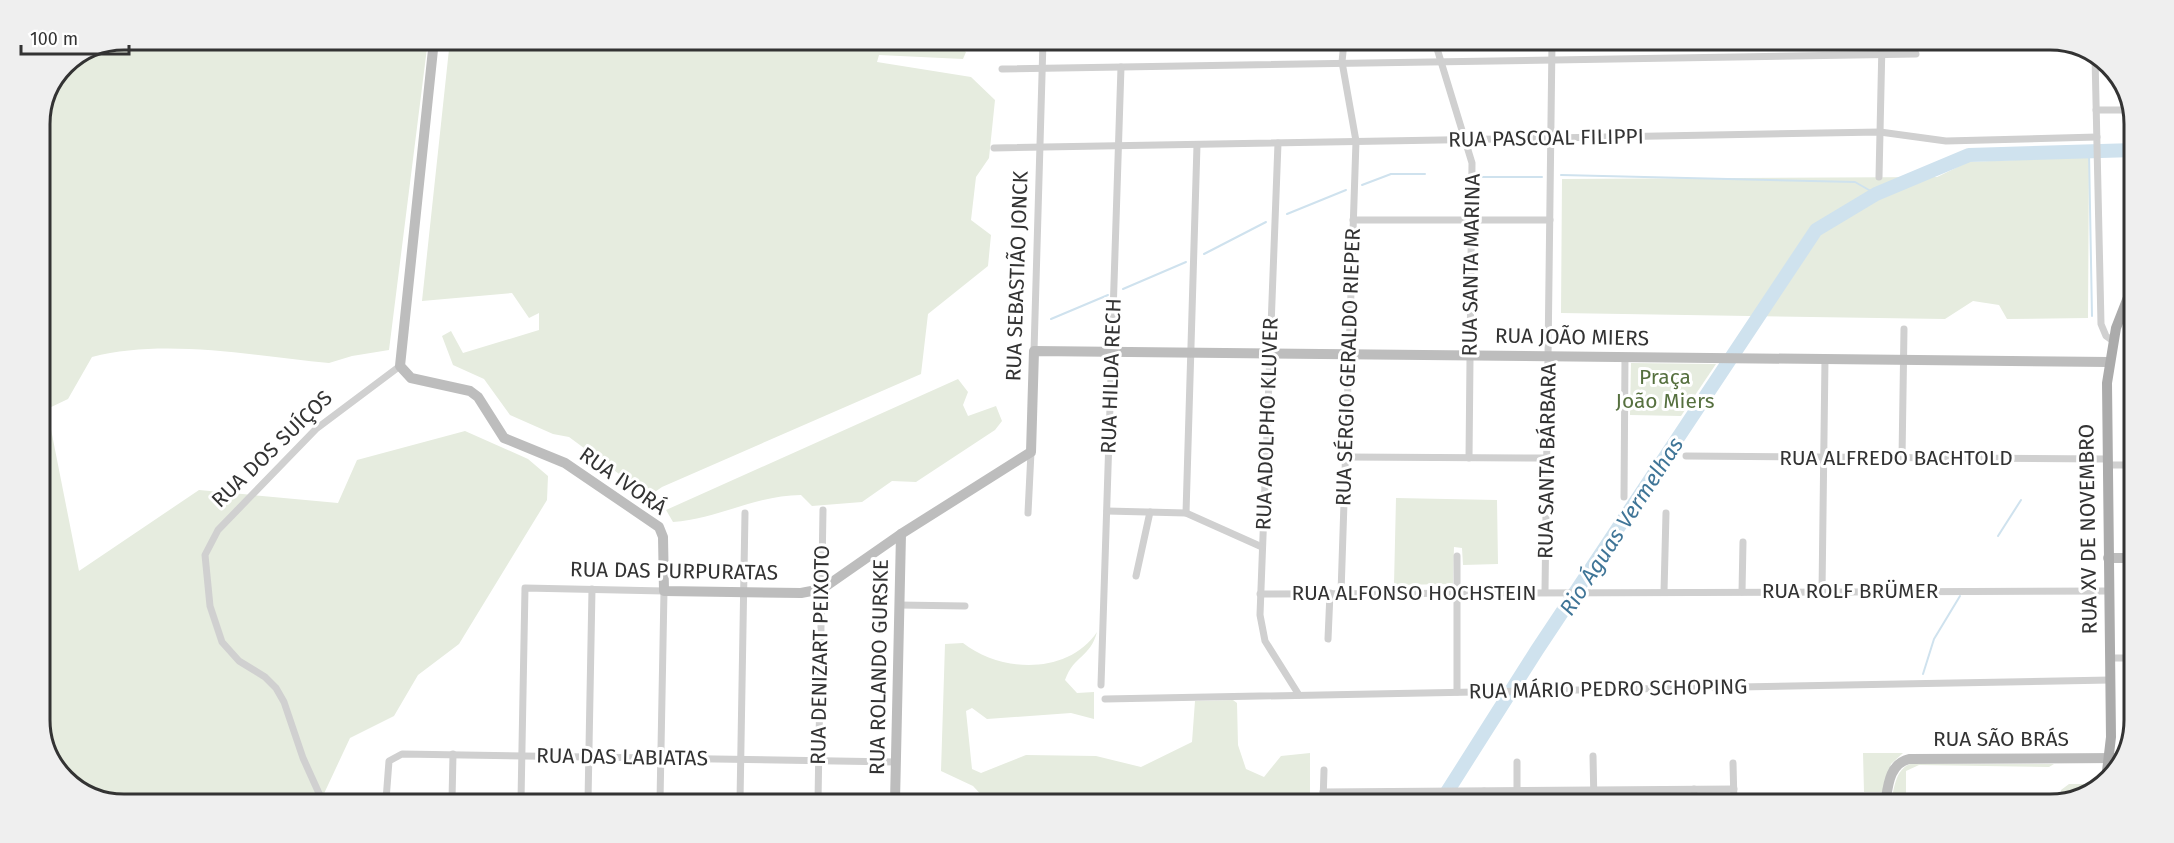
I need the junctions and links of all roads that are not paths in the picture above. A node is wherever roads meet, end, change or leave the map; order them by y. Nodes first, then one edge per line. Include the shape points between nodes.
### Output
1 (433, 49) edge
2 (1043, 49) edge
3 (1343, 49) edge
4 (1437, 49) edge
5 (1552, 49) edge
6 (1882, 49) edge
7 (1882, 54) junction
8 (1916, 54) dead end
9 (1552, 58) junction
10 (1440, 61) junction
11 (1342, 62) junction
12 (2095, 65) edge
13 (1121, 67) junction
14 (1043, 68) junction
15 (1002, 69) dead end
16 (2096, 110) junction
17 (2123, 110) edge
18 (1880, 132) junction
19 (2097, 137) junction
20 (1551, 138) junction
21 (1466, 139) junction
22 (1356, 141) junction
23 (1278, 143) junction
24 (1197, 144) junction
25 (1119, 146) junction
26 (1040, 147) junction
27 (994, 148) dead end
28 (1879, 177) dead end
29 (1353, 220) junction
30 (1472, 220) junction
31 (1550, 220) junction
32 (2124, 316) edge
33 (1904, 329) dead end
34 (2113, 341) junction
35 (1034, 351) junction
36 (1112, 352) junction
37 (1191, 353) junction
38 (1270, 353) junction
39 (1349, 354) junction
40 (1470, 355) junction
41 (1548, 356) junction
42 (1626, 357) junction
43 (1825, 359) junction
44 (1903, 360) junction
45 (2109, 362) junction
46 (400, 366) junction
47 (1030, 452) junction
48 (1686, 456) dead end
49 (1345, 457) junction
50 (1824, 457) junction
51 (1469, 458) junction
52 (1547, 458) junction
53 (1902, 458) junction
54 (2107, 462) junction
55 (2124, 464) edge
56 (1624, 497) dead end
57 (823, 510) dead end
58 (1107, 511) junction
59 (1150, 512) junction
60 (745, 513) dead end
61 (1029, 513) dead end
62 (1186, 513) junction
63 (1666, 513) dead end
64 (901, 534) junction
65 (1743, 542) dead end
66 (1262, 547) junction
67 (1457, 556) dead end
68 (2108, 558) junction
69 (2124, 558) edge
70 (1136, 576) dead end
71 (592, 589) junction
72 (822, 589) junction
73 (664, 591) junction
74 (2109, 591) junction
75 (744, 592) junction
76 (1457, 592) junction
77 (1545, 592) junction
78 (1591, 592) joint
79 (1664, 592) junction
80 (1742, 592) junction
81 (1822, 592) junction
82 (1330, 593) junction
83 (1341, 593) junction
84 (1260, 594) junction
85 (899, 605) junction
86 (965, 606) dead end
87 (1328, 639) dead end
88 (2110, 658) junction
89 (2124, 658) edge
90 (2110, 680) junction
91 (1101, 685) dead end
92 (1457, 692) junction
93 (1299, 695) junction
94 (1105, 699) dead end
95 (453, 754) junction
96 (522, 755) junction
97 (589, 756) junction
98 (1593, 756) dead end
99 (661, 758) junction
100 (2110, 758) junction
101 (2113, 758) edge
102 (741, 759) junction
103 (818, 761) junction
104 (896, 762) junction
105 (1517, 762) dead end
106 (1733, 763) dead end
107 (2109, 764) edge
108 (1324, 770) dead end
109 (1694, 789) junction
110 (1734, 789) junction
111 (1594, 790) junction
112 (1484, 791) joint
113 (1517, 791) junction
114 (1537, 791) joint
115 (1323, 792) joint
116 (319, 794) edge
117 (386, 794) edge
118 (452, 794) edge
119 (521, 794) edge
120 (588, 794) edge
121 (660, 794) edge
122 (740, 794) edge
123 (818, 794) edge
124 (895, 794) edge
125 (1594, 794) edge
126 (1694, 794) edge
127 (1734, 794) edge
128 (1888, 794) edge

1 - 46 street
2 - 14 street, RUA SEBASTIÃO JONCK
3 - 11 street, RUA SÉRGIO GERALDO RIEPER
4 - 10 street, RUA SANTA MARINA
5 - 9 street, RUA SANTA BÁRBARA
6 - 7 street
7 - 8 street
7 - 9 street
7 - 18 street
9 - 10 street
9 - 20 street, RUA SANTA BÁRBARA
10 - 11 street
10 - 21 street, RUA SANTA MARINA
11 - 13 street
11 - 22 street, RUA SÉRGIO GERALDO RIEPER
12 - 16 street
13 - 14 street
13 - 25 street, RUA HILDA RECH
14 - 15 street
14 - 26 street, RUA SEBASTIÃO JONCK
16 - 17 street
16 - 19 street
18 - 19 street, RUA PASCOAL FILIPPI via 1946,141
18 - 20 street, RUA PASCOAL FILIPPI
18 - 28 street
19 - 34 street via 2101,324
20 - 21 street, RUA PASCOAL FILIPPI
20 - 31 street, RUA SANTA BÁRBARA
21 - 22 street, RUA PASCOAL FILIPPI
21 - 30 street, RUA SANTA MARINA via 1472,163
22 - 23 street, RUA PASCOAL FILIPPI
22 - 29 street, RUA SÉRGIO GERALDO RIEPER
23 - 24 street, RUA PASCOAL FILIPPI
23 - 38 street, RUA ADOLPHO KLUVER
24 - 25 street, RUA PASCOAL FILIPPI
24 - 37 street
25 - 26 street, RUA PASCOAL FILIPPI
25 - 36 street, RUA HILDA RECH
26 - 27 street, RUA PASCOAL FILIPPI
26 - 35 street, RUA SEBASTIÃO JONCK
29 - 30 street
29 - 39 street, RUA SÉRGIO GERALDO RIEPER
30 - 31 street
30 - 40 street, RUA SANTA MARINA
31 - 41 street, RUA SANTA BÁRBARA
32 - 34 main road, RUA XV DE NOVEMBRO
33 - 44 street
34 - 45 main road, RUA XV DE NOVEMBRO
35 - 36 street, RUA JOÃO MIERS
35 - 47 street, RUA SEBASTIÃO JONCK
36 - 37 street, RUA JOÃO MIERS
36 - 58 street, RUA HILDA RECH
37 - 38 street, RUA JOÃO MIERS
37 - 62 street
38 - 39 street, RUA JOÃO MIERS
38 - 66 street, RUA ADOLPHO KLUVER
39 - 40 street, RUA JOÃO MIERS
39 - 49 street, RUA SÉRGIO GERALDO RIEPER
40 - 41 street, RUA JOÃO MIERS
40 - 51 street, RUA SANTA MARINA
41 - 42 street, RUA JOÃO MIERS
41 - 52 street, RUA SANTA BÁRBARA
42 - 43 street, RUA JOÃO MIERS
42 - 56 street
43 - 44 street, RUA JOÃO MIERS
43 - 50 street
44 - 45 street, RUA JOÃO MIERS
44 - 53 street
45 - 54 main road, RUA XV DE NOVEMBRO
46 - 73 street, RUA IVORÁ via 411,378 470,391 504,438 565,463 659,526 663,537
46 - 116 street, RUA DOS SUÍÇOS via 316,429 218,530 205,555 210,606 222,642 239,661 276,688
47 - 61 street, RUA SEBASTIÃO JONCK
47 - 64 street
48 - 50 street, RUA ALFREDO BACHTOLD
49 - 51 street
49 - 83 street, RUA SÉRGIO GERALDO RIEPER
50 - 53 street, RUA ALFREDO BACHTOLD
50 - 81 street
51 - 52 street
52 - 77 street, RUA SANTA BÁRBARA
53 - 54 street, RUA ALFREDO BACHTOLD
54 - 55 street, RUA ALFREDO BACHTOLD
54 - 68 main road, RUA XV DE NOVEMBRO
57 - 72 street, RUA DENIZART PEIXOTO
58 - 59 street
58 - 91 street, RUA HILDA RECH
59 - 62 street
59 - 70 street
60 - 75 street
62 - 66 street
63 - 79 street
64 - 72 street
64 - 85 street, RUA ROLANDO GURSKE
65 - 80 street
66 - 84 street, RUA ADOLPHO KLUVER
67 - 76 street
68 - 69 street
68 - 74 main road, RUA XV DE NOVEMBRO
71 - 73 street, RUA DAS PURPURATAS
71 - 96 street, RUA DAS PURPURATAS via 525,588
71 - 97 street
72 - 75 street, RUA DAS PURPURATAS via 801,593
72 - 103 street, RUA DENIZART PEIXOTO
73 - 75 street, RUA DAS PURPURATAS
73 - 99 street, RUA IVORÁ
74 - 81 street, RUA ROLF BRÜMER
74 - 88 main road, RUA XV DE NOVEMBRO
75 - 102 street
76 - 77 street, RUA ALFONSO HOCHSTEIN
76 - 83 street, RUA ALFONSO HOCHSTEIN
76 - 92 street
77 - 78 street, RUA ALFONSO HOCHSTEIN
78 - 79 street, RUA ROLF BRÜMER
79 - 80 street, RUA ROLF BRÜMER
80 - 81 street, RUA ROLF BRÜMER
82 - 83 street, RUA ALFONSO HOCHSTEIN
82 - 84 street, RUA ALFONSO HOCHSTEIN
82 - 87 street
84 - 93 street, RUA ADOLPHO KLUVER via 1265,641
85 - 86 street
85 - 104 street, RUA ROLANDO GURSKE
88 - 89 street
88 - 90 main road, RUA XV DE NOVEMBRO
90 - 92 street, RUA MÁRIO PEDRO SCHOPING
90 - 100 main road, RUA XV DE NOVEMBRO
92 - 93 street, RUA MÁRIO PEDRO SCHOPING
93 - 94 street, RUA MÁRIO PEDRO SCHOPING
95 - 96 street, RUA DAS LABIATAS
95 - 117 street, RUA DAS LABIATAS via 394,756 387,769
95 - 118 street
96 - 97 street, RUA DAS LABIATAS
96 - 119 street
97 - 99 street, RUA DAS LABIATAS
97 - 120 street
98 - 111 street
99 - 102 street, RUA DAS LABIATAS
99 - 121 street, RUA IVORÁ
100 - 101 street, RUA SÃO BRÁS
100 - 107 main road, RUA XV DE NOVEMBRO
100 - 128 street, RUA SÃO BRÁS via 1903,760 1895,768
102 - 103 street, RUA DAS LABIATAS
102 - 122 street
103 - 104 street, RUA DAS LABIATAS
103 - 123 street, RUA DENIZART PEIXOTO
104 - 124 street, RUA ROLANDO GURSKE
105 - 113 street
106 - 110 street
108 - 115 street
109 - 110 street
109 - 111 street
109 - 126 street
110 - 127 street
111 - 114 street
111 - 125 street
112 - 113 street
112 - 115 street
113 - 114 street

